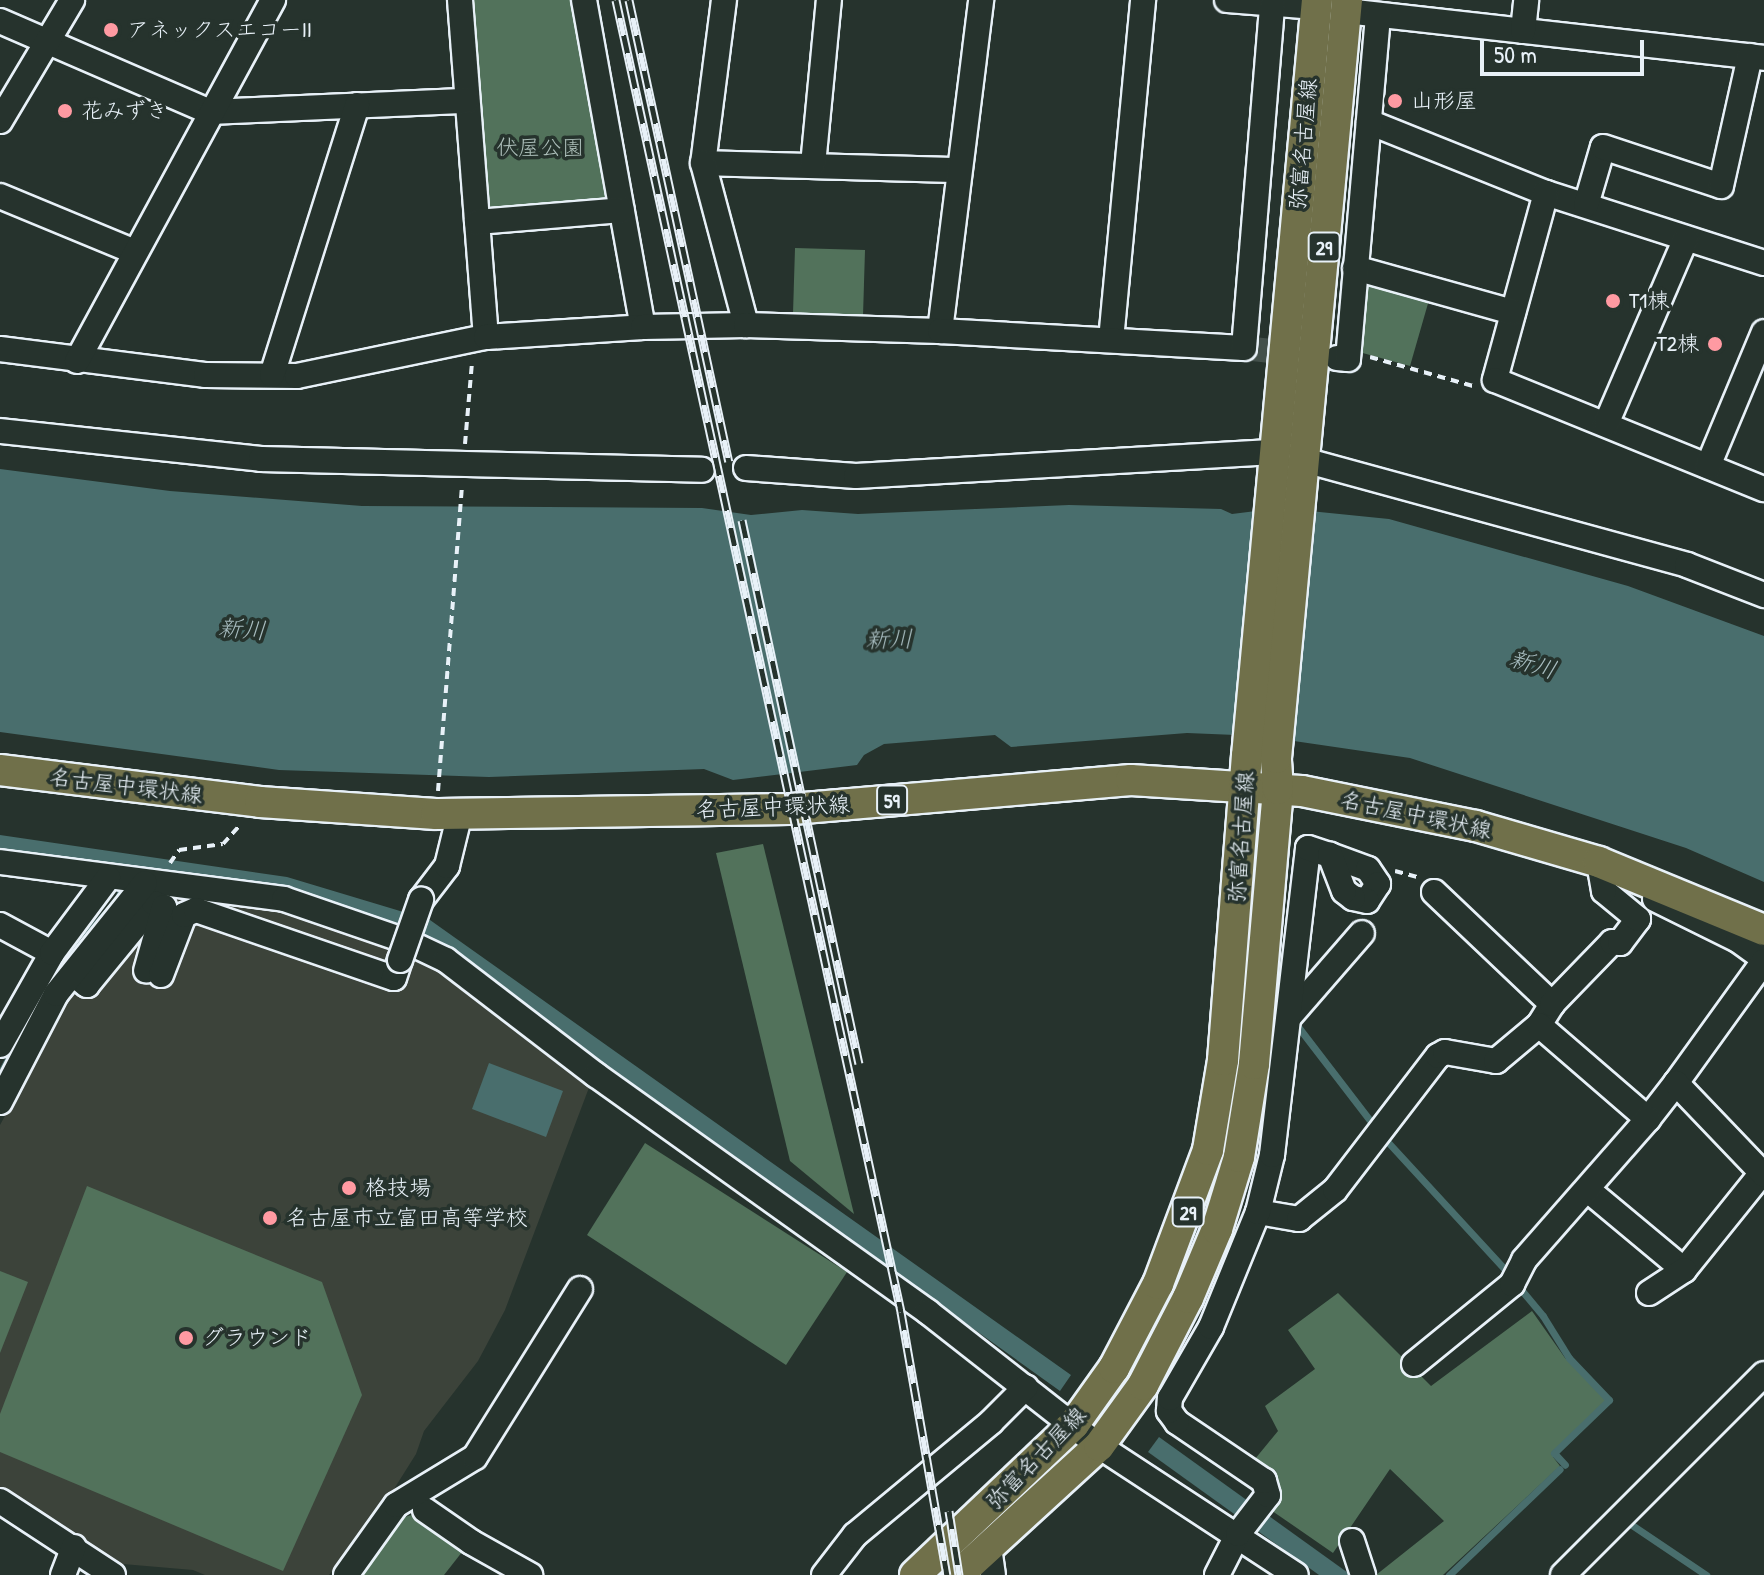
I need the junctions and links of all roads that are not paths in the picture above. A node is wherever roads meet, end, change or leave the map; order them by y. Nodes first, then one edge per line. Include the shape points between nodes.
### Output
1 (72, 0) edge
2 (273, 0) edge
3 (460, 0) edge
4 (584, 0) edge
5 (724, 0) edge
6 (829, 0) edge
7 (981, 0) edge
8 (1143, 0) edge
9 (1227, 0) edge
10 (1526, 0) edge
11 (1316, 3) edge
12 (1272, 5) junction
13 (1346, 6) edge
14 (1378, 15) junction
15 (0, 21) edge
16 (1523, 31) junction
17 (47, 41) junction
18 (1757, 57) edge
19 (467, 101) junction
20 (357, 105) junction
21 (210, 112) junction
22 (0, 121) edge
23 (1369, 122) junction
24 (703, 163) junction
25 (813, 165) junction
26 (959, 170) junction
27 (1546, 193) junction
28 (0, 196) edge
29 (1586, 205) junction
30 (622, 210) junction
31 (477, 222) junction
32 (1686, 238) junction
33 (135, 252) junction
34 (1764, 263) edge
35 (1355, 268) junction
36 (1513, 312) junction
37 (746, 325) junction
38 (643, 327) junction
39 (940, 331) junction
40 (1764, 332) edge
41 (480, 338) junction
42 (1111, 340) junction
43 (0, 349) edge
44 (1343, 355) road end
45 (77, 361) junction
46 (272, 375) junction
47 (1606, 424) junction
48 (0, 431) edge
49 (1274, 452) junction
50 (1304, 460) junction
51 (1708, 466) junction
52 (746, 468) dead end
53 (702, 470) dead end
54 (1764, 489) edge
55 (1286, 491) junction
56 (1764, 595) edge
57 (1262, 757) junction
58 (0, 770) edge
59 (1246, 787) junction
60 (1278, 789) junction
61 (448, 814) junction
62 (1330, 855) junction
63 (0, 862) edge
64 (1599, 862) junction
65 (108, 878) junction
66 (145, 883) junction
67 (1434, 892) road end
68 (0, 925) edge
69 (1764, 930) edge
70 (1362, 933) dead end
71 (52, 953) junction
72 (1764, 960) edge
73 (73, 974) junction
74 (1552, 1004) junction
75 (1289, 1017) junction
76 (1539, 1025) junction
77 (0, 1045) edge
78 (1676, 1083) junction
79 (0, 1102) edge
80 (1648, 1119) junction
81 (1763, 1174) edge
82 (1588, 1190) junction
83 (1258, 1212) junction
84 (1684, 1270) junction
85 (580, 1289) dead end
86 (1649, 1293) dead end
87 (1414, 1364) dead end
88 (1763, 1378) edge
89 (1026, 1387) junction
90 (1074, 1424) junction
91 (1099, 1446) junction
92 (0, 1501) edge
93 (425, 1510) dead end
94 (1241, 1531) junction
95 (1352, 1541) dead end
96 (74, 1547) junction
97 (991, 1561) edge
98 (119, 1574) edge
99 (63, 1575) edge
100 (346, 1575) edge
101 (530, 1575) edge
102 (824, 1575) edge
103 (915, 1575) edge
104 (958, 1575) edge
105 (1217, 1575) edge
106 (1296, 1575) edge
107 (1363, 1575) edge
108 (1563, 1575) edge

1 - 17 street
2 - 21 street
3 - 19 street
4 - 30 street
5 - 24 street
6 - 25 street
7 - 26 street
8 - 42 street
9 - 12 street
10 - 16 street
11 - 12 street
11 - 49 main road, 弥富名古屋線 / 29
12 - 42 street via 1249,348
13 - 14 street
13 - 50 main road, 弥富名古屋線 / 29
14 - 16 street
14 - 23 street
15 - 17 street
16 - 18 street
17 - 21 street
17 - 22 street
18 - 29 street via 1721,186 1603,147
19 - 20 street
19 - 31 street
20 - 21 street
20 - 46 street
21 - 33 street
23 - 27 street
23 - 35 street
24 - 25 street
24 - 37 street
25 - 26 street
26 - 39 street
27 - 29 street
27 - 36 street
28 - 33 street
29 - 32 street
30 - 31 street
30 - 38 street
31 - 41 street
32 - 34 street
32 - 47 street
33 - 45 street
35 - 36 street
35 - 44 street
36 - 47 street via 1495,380
37 - 38 street
37 - 39 street
38 - 41 street
39 - 42 street
40 - 51 street
41 - 46 street via 297,376
43 - 45 street
45 - 46 street via 206,375
47 - 51 street
48 - 53 street via 261,459
49 - 52 street via 856,476
49 - 55 main road, 弥富名古屋線 / 29
50 - 55 main road, 弥富名古屋線 / 29
50 - 56 street via 1687,565
51 - 54 street
55 - 57 main road, 弥富名古屋線 / 29
57 - 59 main road, 弥富名古屋線 / 29
57 - 60 main road, 弥富名古屋線 / 29
58 - 61 main road, 名古屋中環状線 / 59 via 260,802
59 - 60 main road, 名古屋中環状線 / 59
59 - 61 main road, 名古屋中環状線 / 59 via 1131,780 792,809
59 - 90 main road, 弥富名古屋線 / 29 via 1223,1060 1208,1150 1158,1284 1114,1368
60 - 64 main road, 名古屋中環状線 / 59 via 1476,826
60 - 91 main road, 弥富名古屋線 / 29 via 1254,1064 1239,1157 1188,1298 1143,1385
61 - 73 street, bridge via 447,866 421,900 394,978 196,910 184,915 154,973 164,907 154,903 87,985
62 - 62 street via 1368,869 1378,884 1367,901 1344,891
62 - 75 street via 1308,848
63 - 65 street
64 - 69 main road, 名古屋中環状線 / 59
64 - 72 street via 1646,895 1738,940
64 - 74 street via 1604,891 1638,919 1620,943 1612,942
65 - 66 street
65 - 71 street
66 - 73 street
66 - 89 street via 284,899 446,960
67 - 74 street
68 - 71 street
70 - 75 street
71 - 77 street
72 - 78 street
73 - 79 street via 56,994
74 - 76 street
75 - 83 street via 1272,1155
76 - 80 street
76 - 83 street via 1496,1061 1445,1052 1438,1056 1335,1190 1299,1219
78 - 80 street
78 - 81 street
80 - 82 street
81 - 84 street
82 - 84 street
82 - 87 street via 1524,1260 1512,1284
83 - 94 street via 1211,1327 1170,1398 1169,1411 1177,1422 1264,1481 1268,1495
84 - 86 street
85 - 100 street via 475,1457 396,1505
88 - 108 street
89 - 90 street
89 - 102 street via 855,1535
90 - 91 street
90 - 103 main road, 弥富名古屋線 / 29
91 - 94 street
91 - 97 main road, 弥富名古屋線 / 29
92 - 96 street
93 - 101 street
94 - 105 street
94 - 106 street
95 - 107 street
96 - 98 street
96 - 99 street
97 - 104 main road, 弥富名古屋線 / 29

